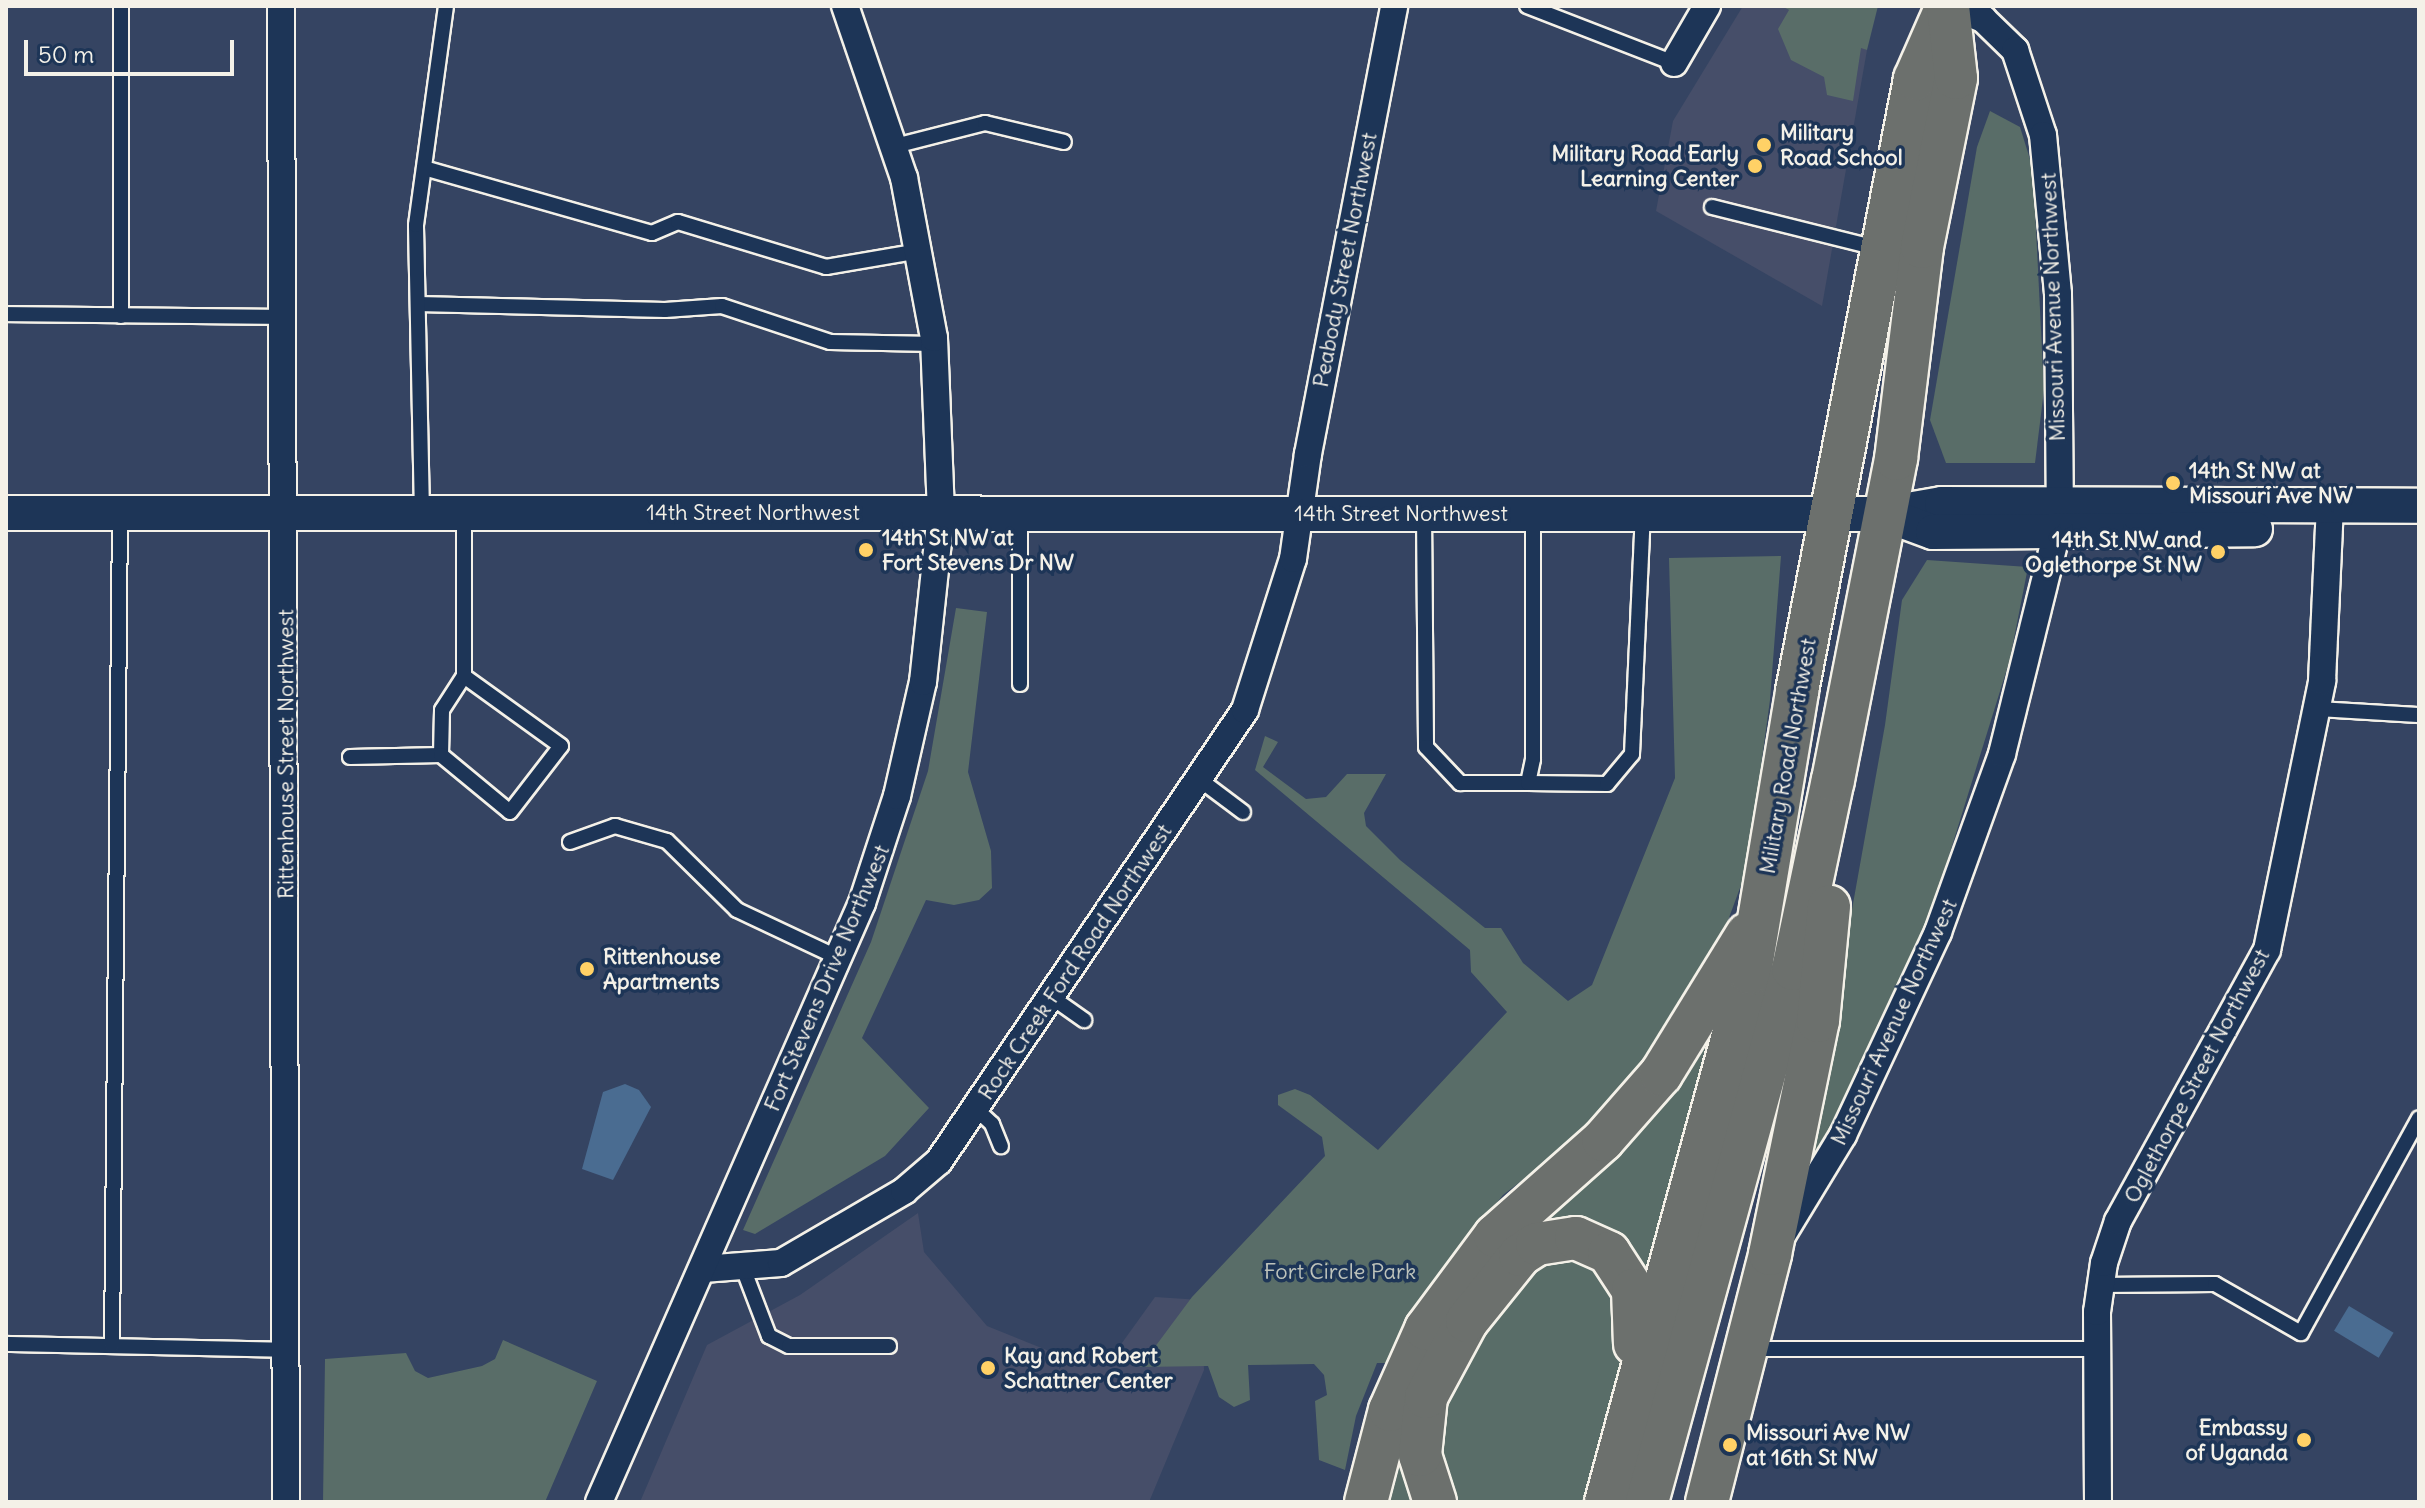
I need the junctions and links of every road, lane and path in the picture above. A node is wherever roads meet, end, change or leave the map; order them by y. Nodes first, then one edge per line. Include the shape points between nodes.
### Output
1 (121, 6) edge
2 (281, 6) edge
3 (446, 6) edge
4 (845, 6) edge
5 (1394, 6) edge
6 (1527, 6) edge
7 (1707, 6) edge
8 (1948, 6) edge
9 (1564, 13) edge
10 (1674, 63) joint
11 (1064, 142) dead end
12 (895, 146) junction
13 (424, 168) junction
14 (1712, 207) dead end
15 (1885, 250) junction
16 (920, 251) junction
17 (418, 304) junction
18 (6, 314) edge
19 (121, 316) junction
20 (281, 317) junction
21 (935, 344) junction
22 (2419, 506) edge
23 (6, 513) edge
24 (120, 513) junction
25 (283, 513) junction
26 (422, 513) junction
27 (464, 513) junction
28 (941, 513) junction
29 (1020, 513) junction
30 (1300, 514) junction
31 (1424, 514) junction
32 (1533, 514) junction
33 (1643, 514) junction
34 (1832, 514) junction
35 (1885, 514) junction
36 (2059, 518) junction
37 (2330, 518) junction
38 (2419, 528) edge
39 (464, 676) junction
40 (1020, 684) dead end
41 (1850, 695) junction
42 (2317, 709) junction
43 (2419, 715) edge
44 (441, 755) junction
45 (350, 757) dead end
46 (1199, 779) junction
47 (1528, 783) junction
48 (1243, 812) dead end
49 (570, 842) dead end
50 (1766, 884) junction
51 (839, 958) junction
52 (1050, 996) junction
53 (1084, 1020) dead end
54 (976, 1109) junction
55 (2419, 1118) edge
56 (1001, 1146) dead end
57 (1770, 1254) junction
58 (743, 1268) junction
59 (703, 1269) junction
60 (2099, 1285) junction
61 (6, 1344) edge
62 (112, 1346) junction
63 (889, 1346) dead end
64 (1745, 1349) junction
65 (2098, 1349) junction
66 (287, 1350) junction
67 (1630, 1417) junction
68 (286, 1502) edge
69 (599, 1502) edge
70 (1366, 1502) edge
71 (1435, 1502) edge
72 (1606, 1502) edge
73 (1647, 1502) edge
74 (1707, 1502) edge
75 (2098, 1502) edge

1 - 19 lane
2 - 20 street, Rittenhouse Street Northwest
3 - 13 lane
4 - 12 street, Fort Stevens Drive Northwest
5 - 30 street, Peabody Street Northwest
6 - 9 lane
7 - 10 street
8 - 15 main road, Military Road Northwest via 1915,79
8 - 35 main road, Military Road Northwest via 1956,78 1922,247
8 - 36 street, Missouri Avenue Northwest via 1983,19 2015,50 2043,135 2058,294
9 - 10 lane
11 - 12 lane via 985,123
12 - 16 street, Fort Stevens Drive Northwest
13 - 16 lane via 652,233 678,222 826,267
13 - 17 lane via 416,225
14 - 15 lane
15 - 34 main road, Military Road Northwest
16 - 21 street, Fort Stevens Drive Northwest
17 - 21 lane via 665,310 722,306 830,342
17 - 26 lane
18 - 19 lane
19 - 20 lane
20 - 25 street, Rittenhouse Street Northwest
21 - 28 street, Fort Stevens Drive Northwest
22 - 37 street, 14th Street Northwest
23 - 24 street, 14th Street Northwest
24 - 25 street, 14th Street Northwest
24 - 62 lane
25 - 26 street, 14th Street Northwest
25 - 66 street, Rittenhouse Street Northwest
26 - 27 street, 14th Street Northwest
27 - 28 street, 14th Street Northwest
27 - 39 lane
28 - 29 street, 14th Street Northwest
28 - 51 street, Fort Stevens Drive Northwest via 930,636 909,751 884,841
29 - 30 street, 14th Street Northwest
29 - 40 lane
30 - 31 street, 14th Street Northwest
30 - 46 street, Rock Creek Ford Road Northwest via 1290,574 1245,710
31 - 32 street, 14th Street Northwest
31 - 47 lane via 1426,747 1460,783
32 - 33 street, 14th Street Northwest
32 - 47 lane via 1533,759
33 - 34 street, 14th Street Northwest
33 - 47 lane via 1632,754 1607,784
34 - 35 street, 14th Street Northwest
34 - 50 main road, Military Road Northwest
35 - 36 street, 14th Street Northwest via 1933,532
35 - 41 main road, Military Road Northwest
36 - 37 street, 14th Street Northwest
36 - 57 street, Missouri Avenue Northwest via 2002,754 1938,932 1843,1135
37 - 38 street, 14th Street Northwest
37 - 42 street, Oglethorpe Street Northwest
39 - 44 lane via 442,710
39 - 44 lane via 561,746 510,812
41 - 57 main road via 1818,1021
41 - 73 main road, Military Road Northwest via 1793,969
42 - 43 lane
42 - 60 street, Oglethorpe Street Northwest via 2267,950 2118,1221
44 - 45 lane
46 - 48 lane
46 - 52 street, Rock Creek Ford Road Northwest
49 - 51 lane via 615,826 667,841 737,910
50 - 67 main road, Military Road Northwest via 1750,973
50 - 70 main road via 1745,938 1661,1074 1603,1140 1495,1236 1426,1329 1390,1410
51 - 59 street, Fort Stevens Drive Northwest
52 - 53 lane
52 - 54 street, Rock Creek Ford Road Northwest
54 - 56 lane via 992,1124
54 - 58 street, Rock Creek Ford Road Northwest via 947,1153 904,1191 781,1263
55 - 60 lane via 2301,1333 2215,1284
57 - 64 main road, Missouri Avenue Northwest
58 - 59 street, Rock Creek Ford Road Northwest
58 - 63 lane via 769,1336 789,1346
59 - 69 street, Fort Stevens Drive Northwest
60 - 65 street, Oglethorpe Street Northwest
61 - 62 lane
62 - 66 lane
64 - 65 lane
64 - 74 main road, Missouri Avenue Northwest
65 - 75 street, Oglethorpe Street Northwest
66 - 68 street, Rittenhouse Street Northwest
67 - 71 main road via 1635,1304 1626,1272 1594,1243 1576,1238 1537,1244 1508,1267 1481,1301 1426,1397 1420,1455
67 - 72 main road, Military Road Northwest

